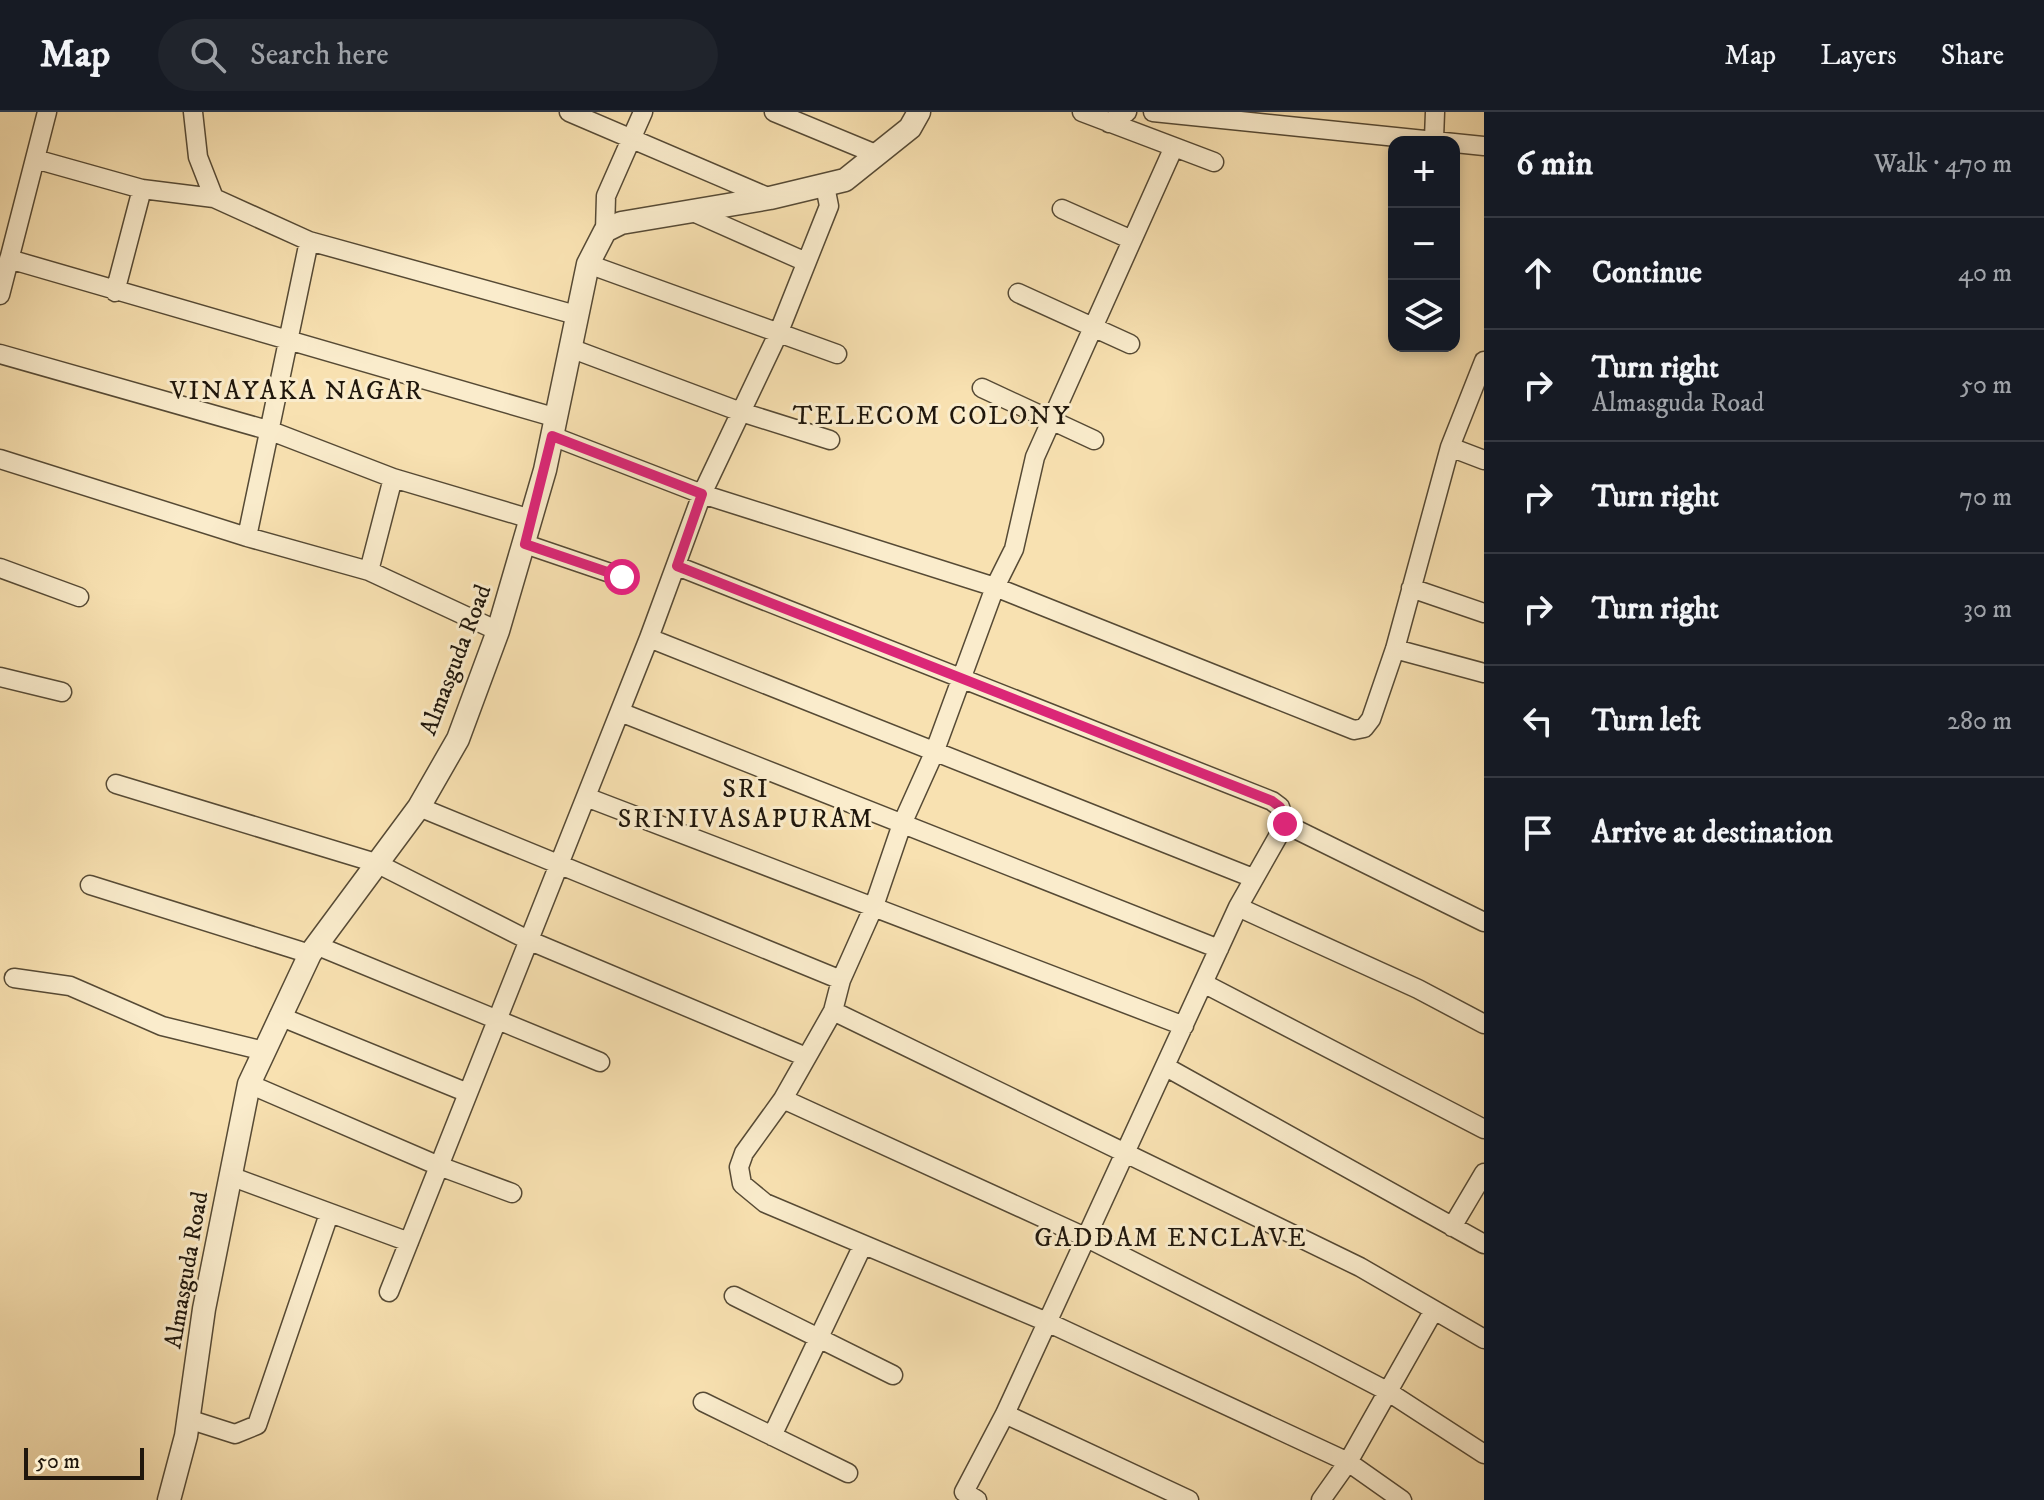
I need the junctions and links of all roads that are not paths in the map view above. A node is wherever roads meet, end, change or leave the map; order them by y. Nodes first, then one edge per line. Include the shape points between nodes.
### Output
1 (47, 112) edge
2 (193, 112) edge
3 (569, 112) edge
4 (643, 112) edge
5 (774, 112) edge
6 (919, 112) edge
7 (1082, 112) edge
8 (1127, 112) edge
9 (1153, 112) edge
10 (1435, 112) edge
11 (1109, 123) junction
12 (1403, 136) edge
13 (1434, 136) edge
14 (630, 141) junction
15 (1460, 143) edge
16 (1484, 146) edge
17 (1173, 149) junction
18 (878, 155) junction
19 (35, 159) junction
20 (1214, 162) dead end
21 (825, 186) junction
22 (142, 189) junction
23 (214, 198) junction
24 (770, 198) junction
25 (1062, 209) dead end
26 (693, 212) junction
27 (7, 231) edge
28 (605, 231) junction
29 (1132, 240) junction
30 (309, 241) junction
31 (9, 259) junction
32 (806, 262) junction
33 (588, 264) junction
34 (115, 292) junction
35 (1018, 293) dead end
36 (0, 295) edge
37 (576, 315) junction
38 (1093, 327) junction
39 (778, 334) junction
40 (286, 341) junction
41 (1130, 344) dead end
42 (570, 348) junction
43 (0, 354) edge
44 (837, 354) dead end
45 (1484, 361) edge
46 (982, 388) dead end
47 (741, 412) junction
48 (1052, 420) junction
49 (555, 427) junction
50 (271, 431) junction
51 (830, 440) dead end
52 (1094, 440) dead end
53 (1450, 447) junction
54 (0, 459) edge
55 (1484, 460) edge
56 (393, 478) junction
57 (702, 494) junction
58 (531, 519) junction
59 (247, 537) junction
60 (525, 544) junction
61 (677, 566) junction
62 (0, 568) edge
63 (369, 571) junction
64 (622, 577) dead end
65 (995, 587) junction
66 (1411, 588) junction
67 (79, 597) dead end
68 (1484, 613) edge
69 (498, 631) junction
70 (649, 638) junction
71 (1395, 649) junction
72 (1484, 673) edge
73 (961, 676) junction
74 (0, 677) edge
75 (62, 692) dead end
76 (620, 712) junction
77 (934, 753) junction
78 (116, 784) dead end
79 (586, 797) junction
80 (419, 807) junction
81 (902, 824) junction
82 (1285, 824) junction
83 (376, 863) junction
84 (558, 866) junction
85 (1253, 878) junction
86 (90, 885) dead end
87 (874, 906) junction
88 (1238, 907) junction
89 (1484, 922) edge
90 (528, 940) junction
91 (1219, 949) junction
92 (314, 950) junction
93 (14, 978) dead end
94 (841, 980) junction
95 (1203, 983) junction
96 (833, 1011) junction
97 (279, 1016) junction
98 (496, 1019) junction
99 (1484, 1024) edge
100 (1184, 1026) junction
101 (264, 1051) junction
102 (806, 1057) junction
103 (600, 1062) dead end
104 (1166, 1067) junction
105 (249, 1084) junction
106 (468, 1093) junction
107 (783, 1099) junction
108 (1484, 1129) edge
109 (1127, 1151) junction
110 (439, 1166) junction
111 (1484, 1173) edge
112 (230, 1176) junction
113 (512, 1193) dead end
114 (329, 1214) junction
115 (1452, 1227) junction
116 (1085, 1237) junction
117 (409, 1242) junction
118 (1484, 1244) edge
119 (862, 1247) junction
120 (389, 1292) dead end
121 (734, 1296) dead end
122 (1434, 1310) junction
123 (1047, 1322) junction
124 (818, 1338) junction
125 (1484, 1339) edge
126 (893, 1375) dead end
127 (1387, 1391) junction
128 (703, 1402) dead end
129 (1005, 1414) junction
130 (188, 1419) junction
131 (772, 1436) junction
132 (1484, 1454) edge
133 (1348, 1462) junction
134 (848, 1473) dead end
135 (169, 1500) edge
136 (977, 1500) edge
137 (1189, 1500) edge
138 (1321, 1500) edge
139 (1402, 1500) edge

1 - 19 street
2 - 23 street via 198,157
3 - 14 street
4 - 14 street
5 - 18 street
6 - 18 street via 910,128
7 - 11 street
8 - 11 street
9 - 12 street
10 - 13 street
11 - 17 street
14 - 24 street
14 - 28 street via 606,196
15 - 16 street
17 - 20 street
17 - 29 street
18 - 21 street via 845,180
19 - 22 street
19 - 27 street
21 - 24 street
21 - 32 street via 829,206
22 - 23 street
22 - 34 street
23 - 30 street
24 - 26 street
25 - 29 street
26 - 28 street via 621,223
26 - 32 street
27 - 31 street
28 - 33 street, Almasguda Road
29 - 38 street
30 - 37 street
30 - 40 street
31 - 34 street
31 - 36 street
32 - 39 street
33 - 37 street, Almasguda Road
33 - 39 street
34 - 40 street
35 - 38 street
37 - 42 street, Almasguda Road
38 - 41 street
38 - 48 street
39 - 44 street
39 - 47 street
40 - 49 street
40 - 50 street
42 - 47 street
42 - 49 street, Almasguda Road
43 - 50 street
45 - 53 street
46 - 48 street
47 - 51 street
47 - 57 street
48 - 52 street
48 - 65 street via 1035,457 1014,549
49 - 57 street
49 - 58 street, Almasguda Road
50 - 56 street
50 - 59 street
53 - 55 street
53 - 66 street
54 - 59 street
56 - 58 street
56 - 63 street
57 - 61 street
57 - 65 street
58 - 60 street, Almasguda Road
59 - 63 street
60 - 64 street
60 - 69 street, Almasguda Road
61 - 70 street
61 - 73 street
62 - 67 street
63 - 69 street
65 - 71 street via 1354,730 1371,719
65 - 73 street
66 - 68 street
66 - 71 street
69 - 80 street, Almasguda Road via 458,739
70 - 76 street
70 - 77 street
71 - 72 street
73 - 77 street
73 - 82 street via 1272,801 1280,807
74 - 75 street
76 - 79 street
76 - 81 street
77 - 81 street
77 - 85 street
78 - 83 street
79 - 84 street
79 - 87 street
80 - 83 street, Almasguda Road
80 - 84 street
81 - 87 street
81 - 91 street
82 - 85 street
82 - 89 street
83 - 90 street
83 - 92 street, Almasguda Road
84 - 90 street
84 - 94 street
85 - 88 street
86 - 92 street
87 - 94 street
87 - 100 street
88 - 91 street
88 - 99 street
90 - 98 street
90 - 102 street
91 - 95 street
92 - 97 street, Almasguda Road
92 - 98 street
93 - 101 street via 70,986 162,1026
94 - 96 street
95 - 100 street
95 - 108 street
96 - 102 street
96 - 109 street
97 - 101 street, Almasguda Road
97 - 106 street
98 - 103 street
98 - 106 street
100 - 104 street
101 - 105 street, Almasguda Road
102 - 107 street
104 - 109 street
104 - 115 street
105 - 110 street
105 - 112 street, Almasguda Road
106 - 110 street
107 - 116 street
107 - 119 street via 744,1153 739,1167 742,1184 765,1203
109 - 116 street
109 - 122 street via 1360,1267
110 - 113 street
110 - 117 street
111 - 115 street
112 - 114 street
112 - 130 street, Almasguda Road
114 - 117 street
114 - 130 street via 257,1425 235,1434
115 - 118 street
116 - 123 street
116 - 127 street
117 - 120 street
119 - 123 street
119 - 124 street
121 - 124 street
122 - 125 street
122 - 127 street
123 - 129 street
123 - 133 street
124 - 126 street
124 - 131 street
127 - 132 street
127 - 133 street
128 - 131 street
129 - 136 street via 964,1492
129 - 137 street
130 - 135 street, Almasguda Road
131 - 134 street
133 - 138 street
133 - 139 street

